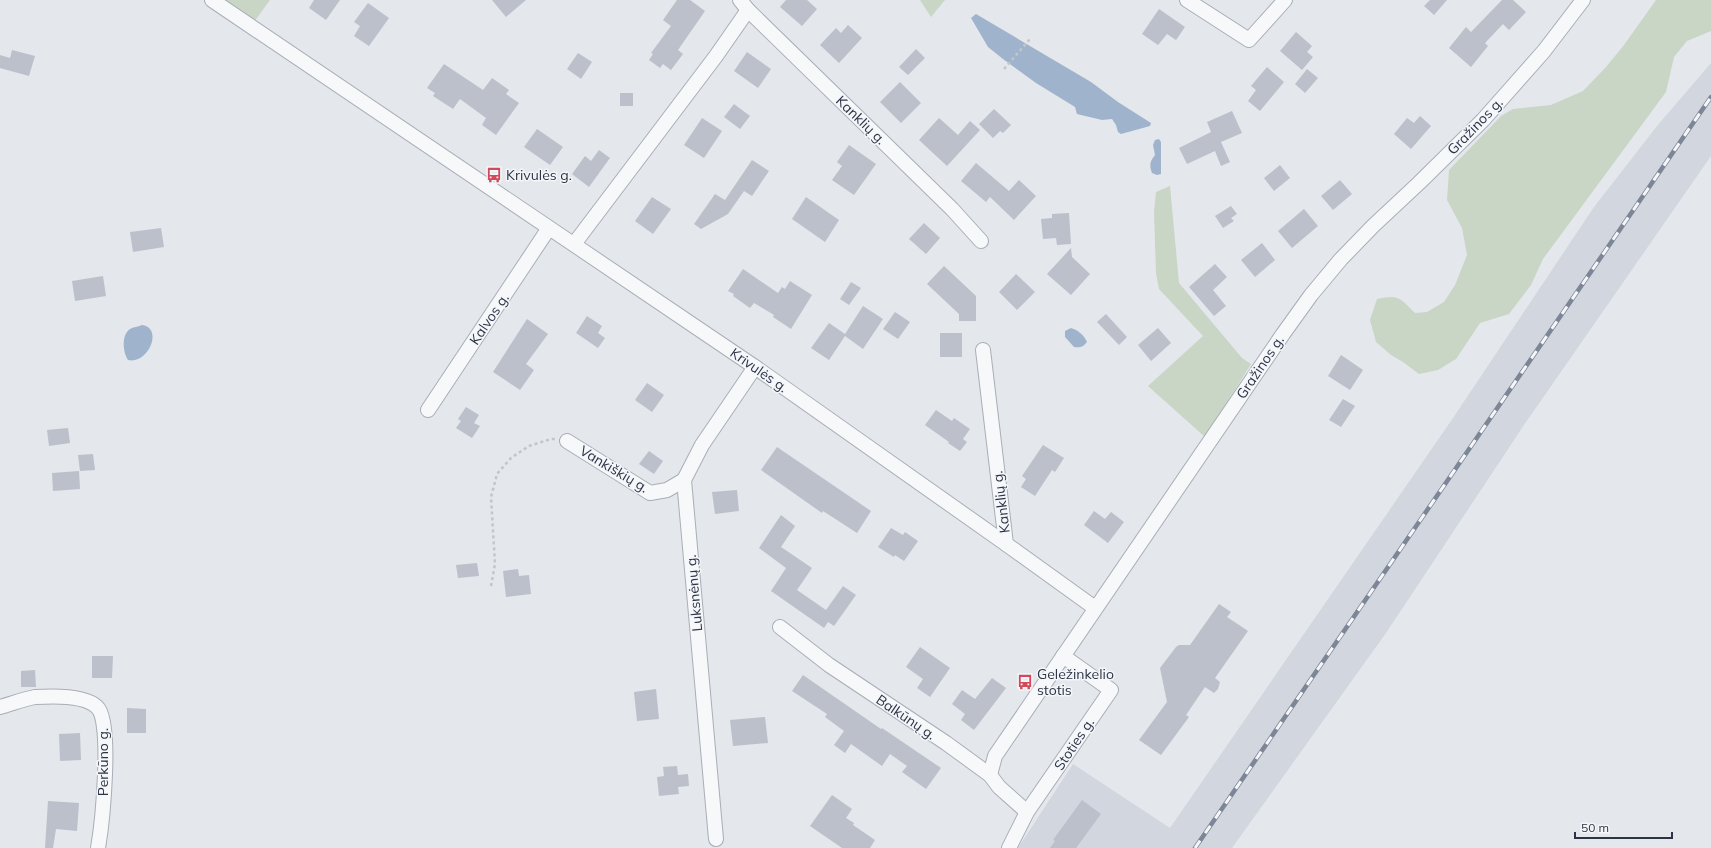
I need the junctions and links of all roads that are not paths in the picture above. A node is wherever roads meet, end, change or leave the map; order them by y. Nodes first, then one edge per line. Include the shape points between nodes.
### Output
1 (212, 0) edge
2 (1187, 0) edge
3 (1286, 0) edge
4 (1583, 0) edge
5 (744, 5) edge
6 (549, 228) junction
7 (981, 241) dead end
8 (574, 244) junction
9 (983, 350) dead end
10 (755, 367) junction
11 (428, 410) dead end
12 (567, 441) road end
13 (684, 480) junction
14 (1006, 544) junction
15 (1096, 608) junction
16 (780, 626) dead end
17 (1063, 656) junction
18 (0, 707) edge
19 (990, 775) junction
20 (1027, 812) junction
21 (716, 839) dead end
22 (98, 848) edge
23 (1009, 848) edge

1 - 6 street, Krivulės g.
2 - 3 street via 1249,40
4 - 15 street, Gražinos g. via 1544,51 1482,120 1340,259 1311,295
5 - 7 street, Kanklių g. via 952,209
5 - 8 street via 716,56
6 - 8 street, Krivulės g.
6 - 11 street, Kalvos g.
8 - 10 street, Krivulės g.
9 - 14 street, Kanklių g.
10 - 13 street via 702,445
10 - 14 street, Krivulės g.
12 - 13 street, Vankiškių g. via 650,493 667,490
13 - 21 street, Luksnėnų g.
14 - 15 street, Kanklių g.
15 - 17 street, Gražinos g.
16 - 19 street, Balkūnų g. via 829,665
17 - 19 street, Gražinos g. via 995,756
17 - 20 street, Stoties g. via 1111,690
18 - 22 street, Perkūno g. via 34,697 67,697 86,701 97,707 103,716 105,735 103,822
19 - 20 street, Balkūnų g. via 999,787
20 - 23 street, Stoties g.

